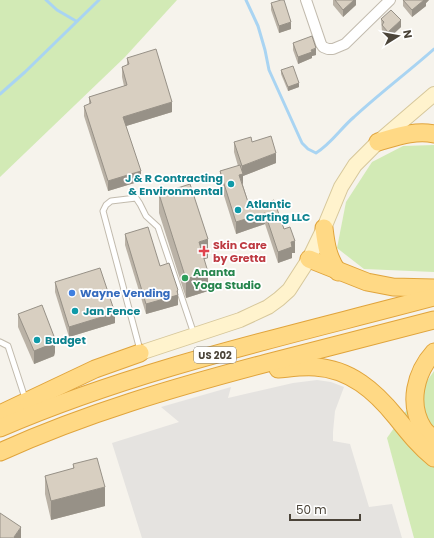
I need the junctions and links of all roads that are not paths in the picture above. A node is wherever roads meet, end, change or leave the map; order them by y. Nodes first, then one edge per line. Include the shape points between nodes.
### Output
1 (306, 0) edge
2 (390, 0) edge
3 (434, 94) edge
4 (434, 134) edge
5 (378, 142) junction
6 (324, 228) junction
7 (309, 259) junction
8 (338, 272) junction
9 (434, 288) edge
10 (434, 297) edge
11 (434, 320) edge
12 (194, 335) junction
13 (0, 342) edge
14 (434, 352) edge
15 (140, 353) junction
16 (232, 373) junction
17 (26, 401) junction
18 (0, 414) edge
19 (0, 428) edge
20 (434, 440) edge
21 (0, 452) edge
22 (434, 458) edge

1 - 2 street via 321,44 328,49 345,44
3 - 5 main road
4 - 5 highway via 410,134
5 - 6 main road via 347,177
6 - 7 main road
6 - 8 highway via 326,247
7 - 8 highway
7 - 12 main road via 289,290 268,307 240,320
8 - 9 highway via 367,282 393,287
10 - 19 highway, US 202 via 160,369 89,392
11 - 16 highway, US 202
12 - 15 main road
12 - 15 lane via 158,226 146,216 136,198 111,201 103,211
13 - 17 lane via 8,346
14 - 20 highway via 422,370 415,396 417,416
15 - 17 highway via 96,369
16 - 21 highway, US 202 via 103,410
16 - 22 highway via 314,367 346,375 364,384 379,397 419,445
17 - 18 highway

